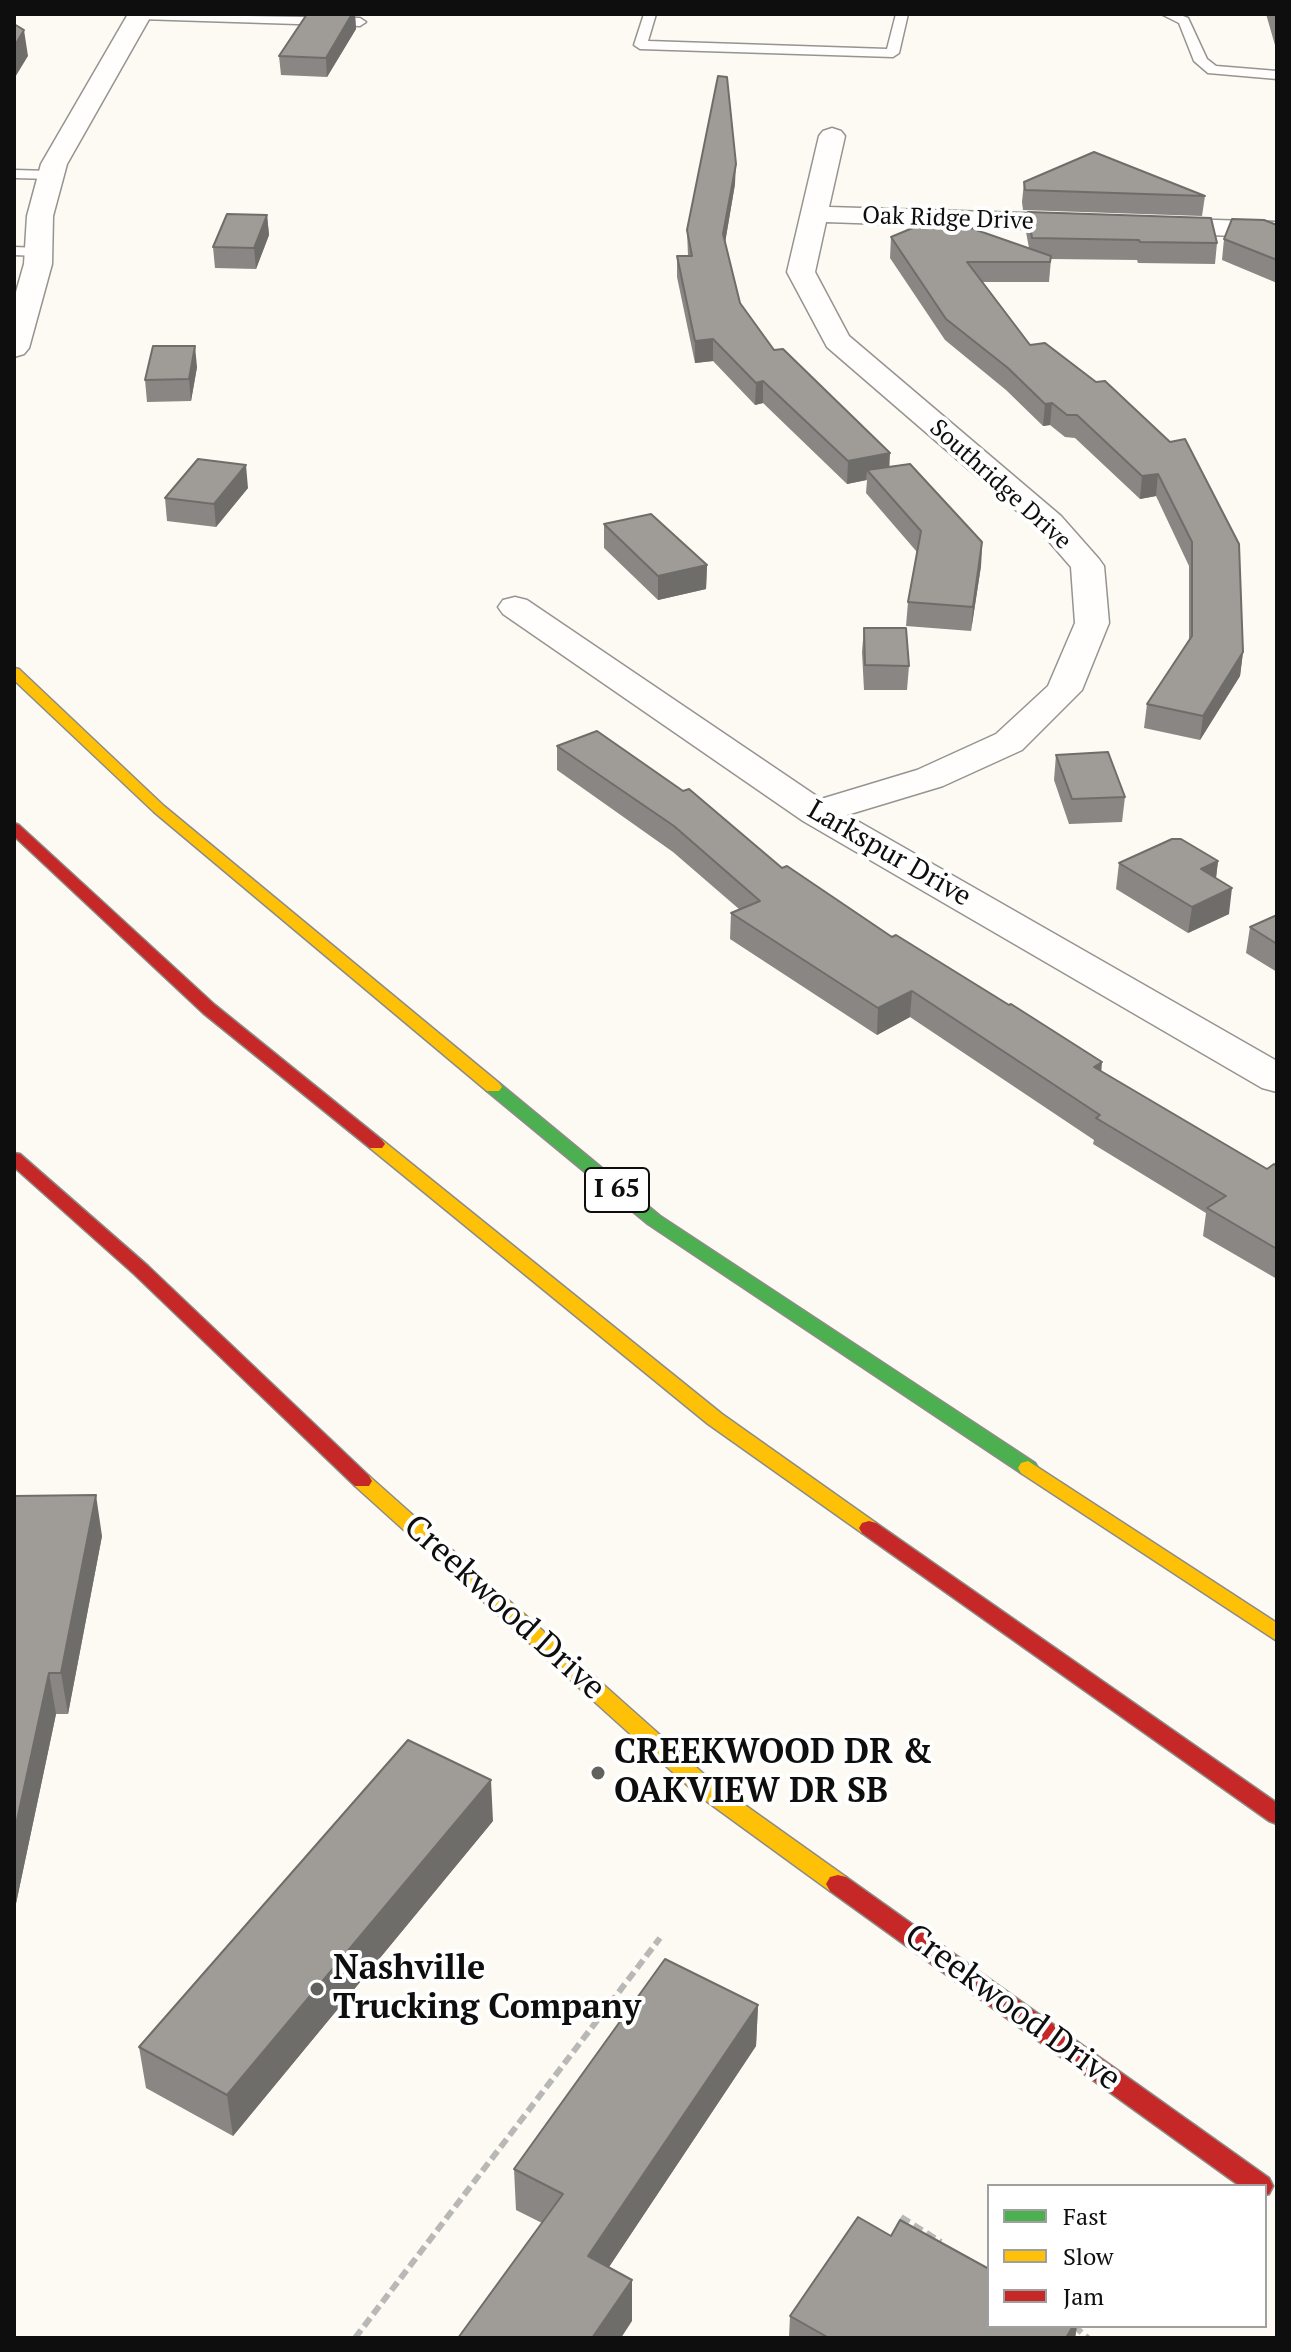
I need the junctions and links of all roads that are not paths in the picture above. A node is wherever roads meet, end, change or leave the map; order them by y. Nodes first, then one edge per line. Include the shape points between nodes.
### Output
1 (650, 14) edge
2 (902, 14) edge
3 (1167, 14) edge
4 (140, 15) edge
5 (360, 22) dead end
6 (1277, 75) edge
7 (832, 136) dead end
8 (14, 174) edge
9 (51, 175) junction
10 (812, 214) junction
11 (1277, 230) edge
12 (26, 252) edge
13 (14, 348) edge
14 (515, 607) dead end
15 (14, 672) edge
16 (816, 813) junction
17 (14, 828) edge
18 (1277, 1079) edge
19 (14, 1158) edge
20 (1277, 1633) edge
21 (1277, 1815) edge
22 (1257, 2184) edge

1 - 2 lane via 640,45 893,53
3 - 6 lane via 1184,21 1201,61 1213,70
4 - 5 lane
4 - 9 street
7 - 10 street, Southridge Drive
8 - 9 lane
9 - 12 street
10 - 11 street, Oak Ridge Drive
10 - 16 street, Southridge Drive via 801,272 837,341 1050,523 1087,566 1092,623 1064,690 1009,742 930,778
12 - 13 street
14 - 16 street, Larkspur Drive
15 - 20 main road, I 65 via 159,809 654,1220
16 - 18 street, Larkspur Drive
17 - 21 main road via 209,1009 715,1419
19 - 22 main road, Creekwood Drive via 141,1270 321,1444 706,1789

